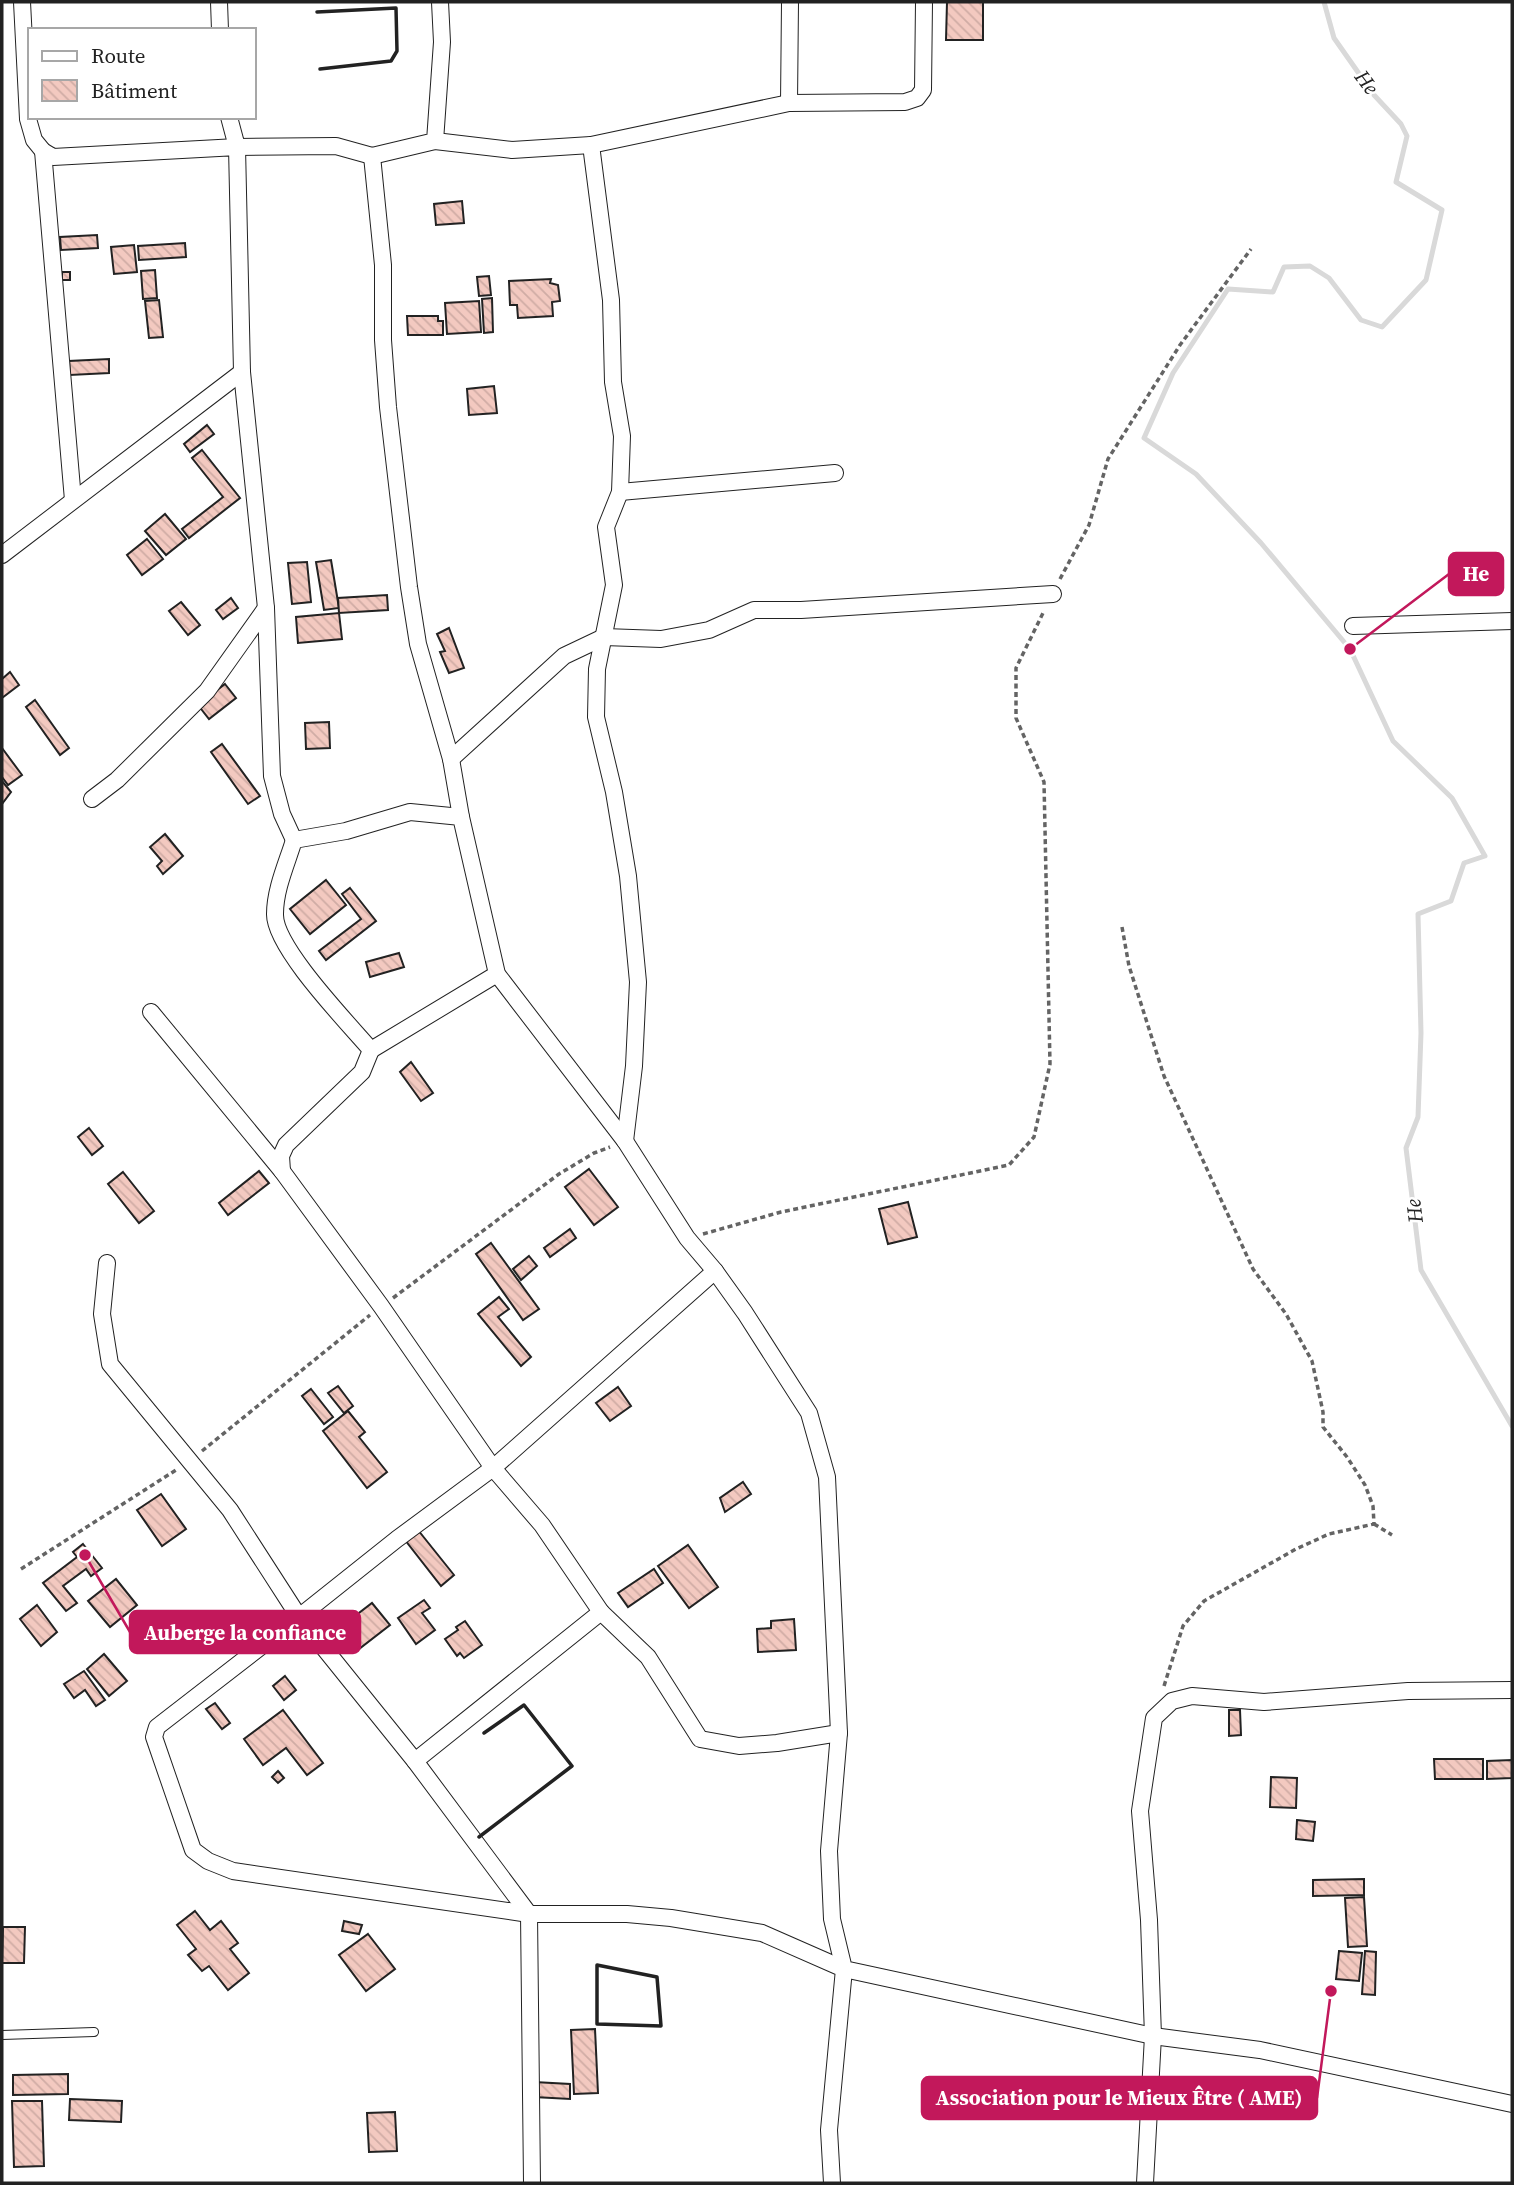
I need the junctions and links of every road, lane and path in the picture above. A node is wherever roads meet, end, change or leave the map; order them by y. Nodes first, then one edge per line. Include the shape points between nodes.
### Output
1 (22, 2) edge
2 (219, 2) edge
3 (440, 2) edge
4 (790, 2) edge
5 (924, 2) edge
6 (220, 28) edge
7 (789, 103) junction
8 (230, 119) edge
9 (435, 141) junction
10 (591, 145) junction
11 (237, 147) junction
12 (43, 151) junction
13 (372, 156) junction
14 (1251, 250) dead end
15 (242, 372) junction
16 (835, 473) dead end
17 (620, 492) junction
18 (73, 500) junction
19 (2, 555) edge
20 (1053, 594) junction
21 (266, 608) junction
22 (1512, 621) edge
23 (1353, 626) dead end
24 (604, 636) junction
25 (451, 759) junction
26 (92, 799) dead end
27 (461, 817) junction
28 (294, 840) junction
29 (1122, 927) dead end
30 (497, 974) junction
31 (151, 1012) dead end
32 (371, 1050) junction
33 (625, 1142) junction
34 (282, 1171) junction
35 (687, 1238) junction
36 (107, 1263) dead end
37 (715, 1271) junction
38 (381, 1306) junction
39 (188, 1462) junction
40 (493, 1468) junction
41 (1374, 1524) junction
42 (1392, 1535) dead end
43 (21, 1570) dead end
44 (601, 1612) junction
45 (299, 1617) junction
46 (1512, 1690) edge
47 (1154, 1718) junction
48 (839, 1733) junction
49 (415, 1761) junction
50 (529, 1914) junction
51 (844, 1969) junction
52 (94, 2032) dead end
53 (2, 2035) edge
54 (1153, 2036) junction
55 (1512, 2104) edge
56 (532, 2183) edge
57 (832, 2183) edge
58 (1145, 2183) edge

1 - 12 street via 28,119
2 - 6 street
3 - 9 street
4 - 7 street
5 - 7 street via 923,90 917,98 905,102
7 - 10 street
8 - 11 street
9 - 10 street via 512,150
9 - 13 street
10 - 17 street via 611,300 613,382 622,436
11 - 12 street via 53,157
11 - 13 street via 336,146
11 - 15 street
12 - 18 street
13 - 25 street via 383,265 388,407 409,587 418,644
14 - 20 path via 1180,345 1108,459 1089,525
15 - 18 street
15 - 21 street
16 - 17 street
17 - 24 street via 606,527 614,585
18 - 19 street
20 - 24 street via 754,610 709,630 661,639
20 - 35 path via 1016,668 1016,718 1044,782 1050,1064 1034,1137 1009,1165 781,1212
21 - 26 street via 207,691
21 - 28 street via 272,776
22 - 23 street
24 - 25 street via 564,656
24 - 33 street via 597,669 596,717 628,876 638,982
25 - 27 street
27 - 28 street via 410,812
27 - 30 street
28 - 32 street via 274,916 288,950
29 - 41 path via 1129,966 1164,1076 1253,1269 1312,1361 1323,1427 1365,1485
30 - 32 street
30 - 33 street
31 - 34 street
32 - 34 street via 362,1072 286,1145
33 - 35 street
33 - 38 path via 594,1153 559,1174
34 - 38 street
35 - 37 street
36 - 39 street via 102,1314 110,1364
37 - 40 street
37 - 48 street via 809,1413 827,1477
38 - 39 path
38 - 40 street
39 - 43 path
39 - 45 street via 230,1510
40 - 44 street via 542,1525
40 - 45 street
41 - 42 path
41 - 47 path via 1329,1534 1204,1601 1183,1626
44 - 48 street via 648,1657 700,1739 739,1746
44 - 49 street
45 - 49 street
45 - 50 street via 157,1727 156,1748 193,1850 233,1871
46 - 47 street via 1408,1691 1264,1702 1192,1696 1172,1701
47 - 54 street via 1140,1811
48 - 51 street via 829,1851 832,1919
49 - 50 street
50 - 51 street via 627,1914 762,1933
50 - 56 street
51 - 54 street
51 - 57 street via 829,2130
52 - 53 lane
54 - 55 street via 1260,2050
54 - 58 street

